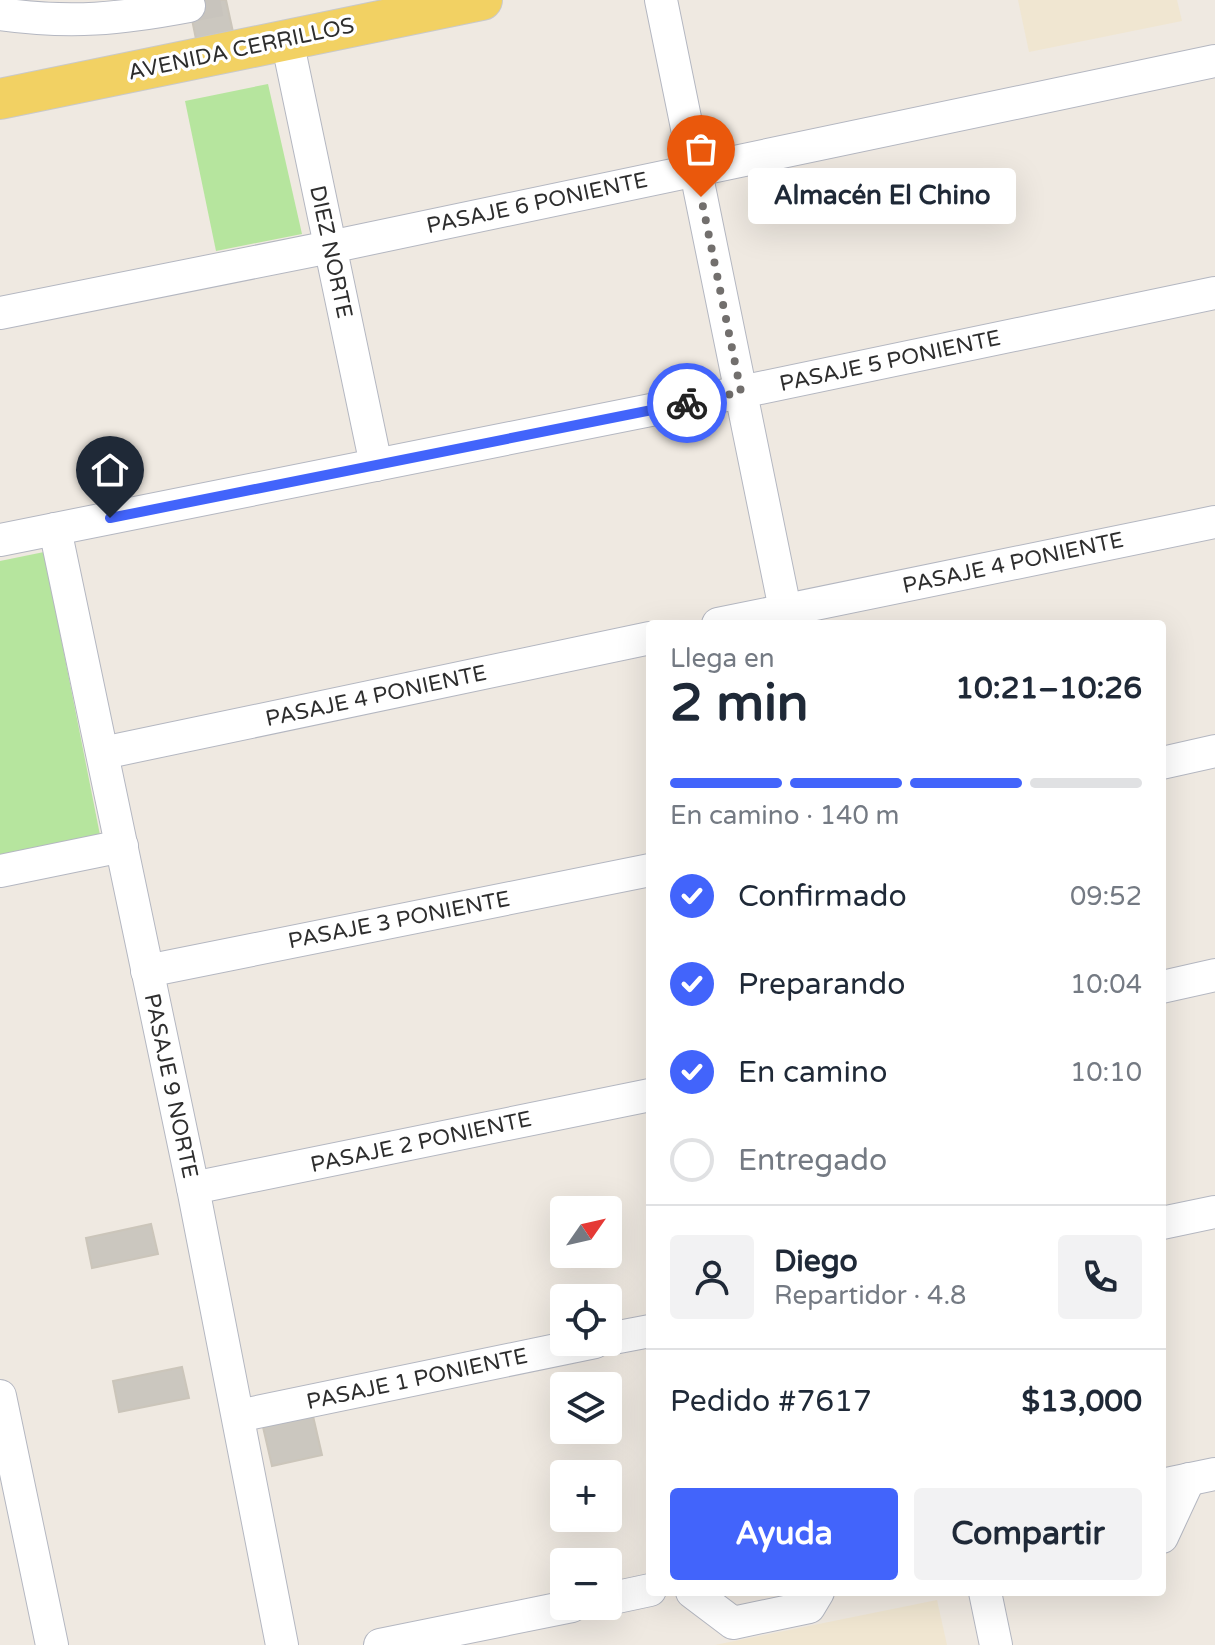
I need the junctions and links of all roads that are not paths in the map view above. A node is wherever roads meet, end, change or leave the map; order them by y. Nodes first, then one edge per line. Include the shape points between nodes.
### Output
1 (482, 0) edge
2 (661, 0) edge
3 (189, 6) dead end
4 (0, 14) edge
5 (287, 40) junction
6 (1215, 61) edge
7 (0, 99) edge
8 (696, 170) junction
9 (330, 247) junction
10 (1215, 293) edge
11 (0, 313) edge
12 (741, 392) junction
13 (376, 465) junction
14 (1215, 522) edge
15 (55, 529) junction
16 (0, 540) edge
17 (786, 617) edge
18 (757, 620) edge
19 (646, 639) edge
20 (1215, 751) edge
21 (103, 753) junction
22 (1166, 762) edge
23 (122, 846) junction
24 (0, 871) edge
25 (646, 871) edge
26 (147, 971) junction
27 (1215, 975) edge
28 (1166, 986) edge
29 (646, 1096) edge
30 (193, 1188) junction
31 (1215, 1212) edge
32 (1166, 1222) edge
33 (646, 1332) edge
34 (622, 1336) edge
35 (550, 1351) edge
36 (0, 1396) edge
37 (238, 1416) junction
38 (1189, 1480) edge
39 (1166, 1529) edge
40 (646, 1591) edge
41 (622, 1596) edge
42 (697, 1596) edge
43 (816, 1596) edge
44 (986, 1596) edge
45 (550, 1611) edge
46 (419, 1641) edge
47 (52, 1645) edge
48 (282, 1645) edge
49 (380, 1645) edge
50 (996, 1645) edge

1 - 5 main road, AVENIDA CERRILLOS
2 - 8 street
3 - 4 street via 108,20
5 - 7 main road, AVENIDA CERRILLOS
5 - 9 street, DIEZ NORTE
6 - 8 street, PASAJE 6 PONIENTE
8 - 9 street, PASAJE 6 PONIENTE
8 - 12 street
9 - 11 street, PASAJE 6 PONIENTE
9 - 13 street, DIEZ NORTE
10 - 12 street, PASAJE 5 PONIENTE
12 - 13 street, PASAJE 5 PONIENTE
12 - 17 street
13 - 15 street, PASAJE 5 PONIENTE
14 - 17 street, PASAJE 4 PONIENTE
15 - 16 street, PASAJE 5 PONIENTE
15 - 21 street, PASAJE 9 NORTE
17 - 18 street, PASAJE 4 PONIENTE
19 - 21 street, PASAJE 4 PONIENTE
20 - 22 street
21 - 23 street, PASAJE 9 NORTE
23 - 24 street
23 - 26 street, PASAJE 9 NORTE
25 - 26 street, PASAJE 3 PONIENTE
26 - 30 street, PASAJE 9 NORTE
27 - 28 street
29 - 30 street, PASAJE 2 PONIENTE
30 - 37 street, PASAJE 9 NORTE
31 - 32 street
33 - 34 street
35 - 37 street, PASAJE 1 PONIENTE
36 - 47 street
37 - 48 street, PASAJE 9 NORTE
38 - 39 street
40 - 41 street
42 - 43 street via 733,1623 809,1607
44 - 50 street
45 - 46 street
46 - 49 street

